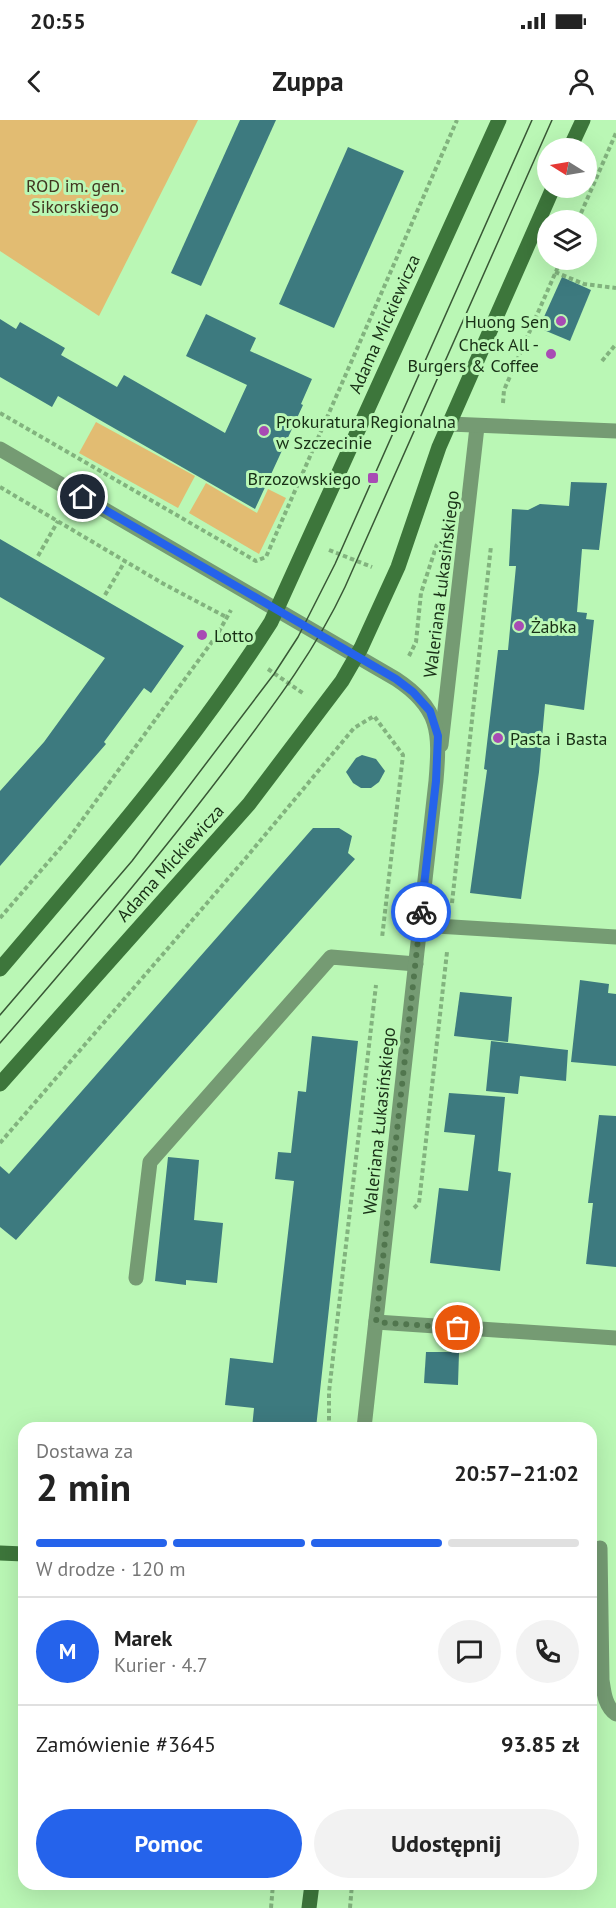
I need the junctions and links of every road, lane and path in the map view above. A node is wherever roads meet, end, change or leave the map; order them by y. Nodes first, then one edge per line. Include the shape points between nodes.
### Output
1 (457, 120) edge
2 (499, 120) edge
3 (583, 120) edge
4 (616, 133) edge
5 (575, 138) edge
6 (549, 198) edge
7 (582, 210) edge
8 (555, 272) joint
9 (616, 288) edge
10 (616, 344) edge
11 (602, 361) dead end
12 (502, 408) dead end
13 (0, 413) edge
14 (449, 424) junction
15 (477, 427) junction
16 (616, 431) edge
17 (0, 449) edge
18 (0, 487) edge
19 (58, 521) junction
20 (440, 535) dead end
21 (323, 547) dead end
22 (39, 556) dead end
23 (125, 561) junction
24 (375, 568) dead end
25 (105, 595) dead end
26 (278, 610) junction
27 (409, 656) dead end
28 (356, 657) junction
29 (262, 665) dead end
30 (310, 699) dead end
31 (436, 781) junction
32 (0, 918) edge
33 (420, 925) junction
34 (616, 937) edge
35 (379, 962) junction
36 (416, 964) junction
37 (0, 969) edge
38 (0, 1084) edge
39 (0, 1143) edge
40 (136, 1278) dead end
41 (376, 1322) junction
42 (616, 1338) edge
43 (329, 1422) edge
44 (365, 1422) edge
45 (616, 1547) edge
46 (597, 1548) edge
47 (0, 1553) edge
48 (18, 1554) edge
49 (597, 1570) edge
50 (616, 1713) edge
51 (272, 1890) edge
52 (311, 1890) edge
53 (352, 1890) edge
54 (270, 1908) edge
55 (309, 1908) edge
56 (350, 1908) edge

1 - 13 path via 266,557 256,561
2 - 26 street, Adama Mickiewicza
3 - 5 street
4 - 7 path
6 - 14 street, Adama Mickiewicza
8 - 9 path via 584,284
8 - 12 path via 504,390
10 - 11 path
14 - 15 street
14 - 28 street, Adama Mickiewicza via 398,567
15 - 16 street
15 - 31 street, Waleriana Łukasińskiego
17 - 26 street
18 - 19 path
19 - 22 path
19 - 23 path
20 - 27 path via 420,593 416,642
21 - 24 path
23 - 25 path
23 - 32 path via 228,618 69,838
26 - 28 street
26 - 37 street, Adama Mickiewicza via 244,664 122,825
28 - 31 street, Waleriana Łukasińskiego via 410,688 430,711 438,736
28 - 38 street, Adama Mickiewicza via 265,786
29 - 30 path
31 - 33 street, Waleriana Łukasińskiego
33 - 34 street
33 - 36 street, Waleriana Łukasińskiego
35 - 36 street
35 - 39 path via 403,755 374,716 354,728
35 - 40 street via 331,957 150,1162
35 - 43 path via 329,1392
36 - 41 street, Waleriana Łukasińskiego
41 - 42 street
41 - 44 street, Waleriana Łukasińskiego
45 - 46 street
47 - 48 street
49 - 50 street via 604,1696 610,1710
51 - 54 path
52 - 55 street
53 - 56 path

